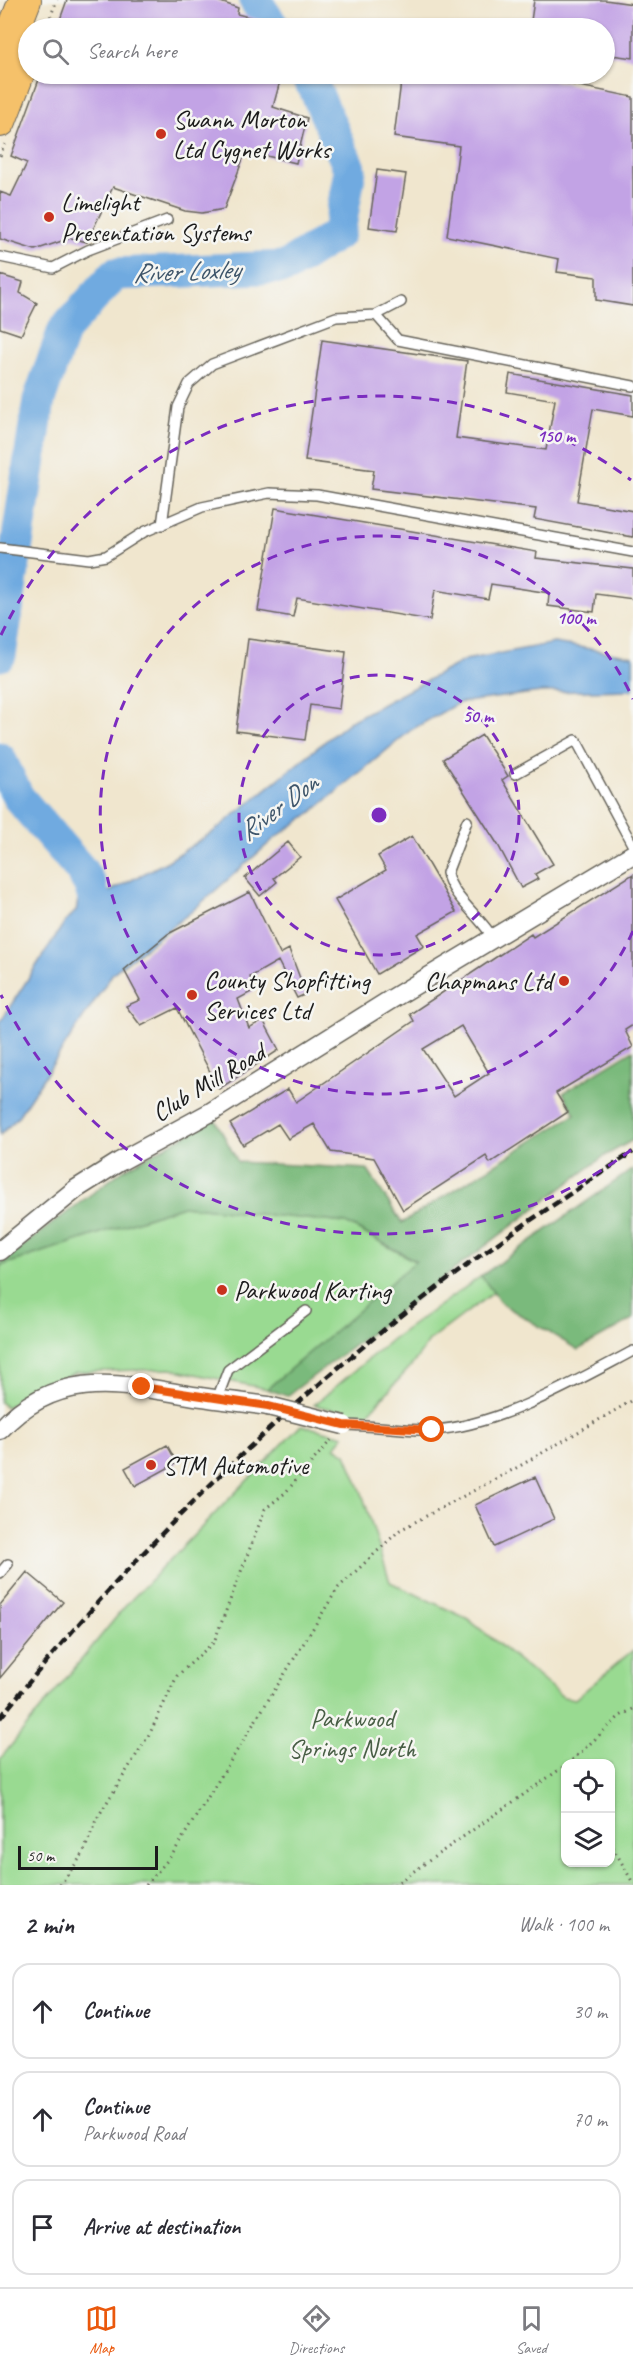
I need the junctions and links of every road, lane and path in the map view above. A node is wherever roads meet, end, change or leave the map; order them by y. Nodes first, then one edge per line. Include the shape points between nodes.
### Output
1 (25, 0) edge
2 (45, 0) edge
3 (57, 0) edge
4 (18, 18) edge
5 (18, 18) edge
6 (39, 18) edge
7 (50, 18) edge
8 (0, 65) edge
9 (18, 74) edge
10 (0, 121) edge
11 (167, 220) dead end
12 (0, 256) edge
13 (401, 302) dead end
14 (376, 315) junction
15 (633, 386) edge
16 (162, 525) junction
17 (0, 548) edge
18 (633, 552) edge
19 (515, 774) dead end
20 (467, 821) dead end
21 (633, 846) edge
22 (633, 854) edge
23 (493, 938) junction
24 (0, 1251) edge
25 (306, 1311) dead end
26 (633, 1351) edge
27 (218, 1399) junction
28 (633, 1400) edge
29 (344, 1425) junction
30 (0, 1430) edge
31 (8, 1564) dead end
32 (0, 1573) edge
33 (633, 1709) edge
34 (577, 1755) junction
35 (573, 1759) edge
36 (578, 1759) edge
37 (561, 1769) edge
38 (615, 1851) edge
39 (633, 1883) edge
40 (60, 1885) edge
41 (146, 1885) edge
42 (394, 1885) edge

1 - 5 highway
2 - 6 highway
3 - 7 path
4 - 8 highway
9 - 10 highway
11 - 12 lane via 88,250 53,268
13 - 14 lane
14 - 15 lane via 398,340
14 - 16 lane via 336,317 212,364 189,384 178,407
16 - 17 lane via 106,556 89,559
16 - 18 lane via 202,507 269,493 317,495
19 - 21 lane via 576,740
20 - 23 lane via 447,873 448,880
22 - 23 street, Club Mill Road
23 - 24 street, Club Mill Road via 211,1112 76,1189
25 - 27 lane via 228,1371
26 - 29 lane via 556,1391 480,1421 432,1430
27 - 29 street, bridge via 268,1406
27 - 30 street via 108,1383 85,1385 59,1389 38,1398 17,1411
28 - 41 path via 400,1530 338,1588 172,1855
29 - 40 path via 285,1493 265,1509 214,1642 177,1676 150,1733 96,1820 83,1854
31 - 32 lane
33 - 34 path
34 - 35 path
34 - 36 path
37 - 42 path
38 - 39 path

